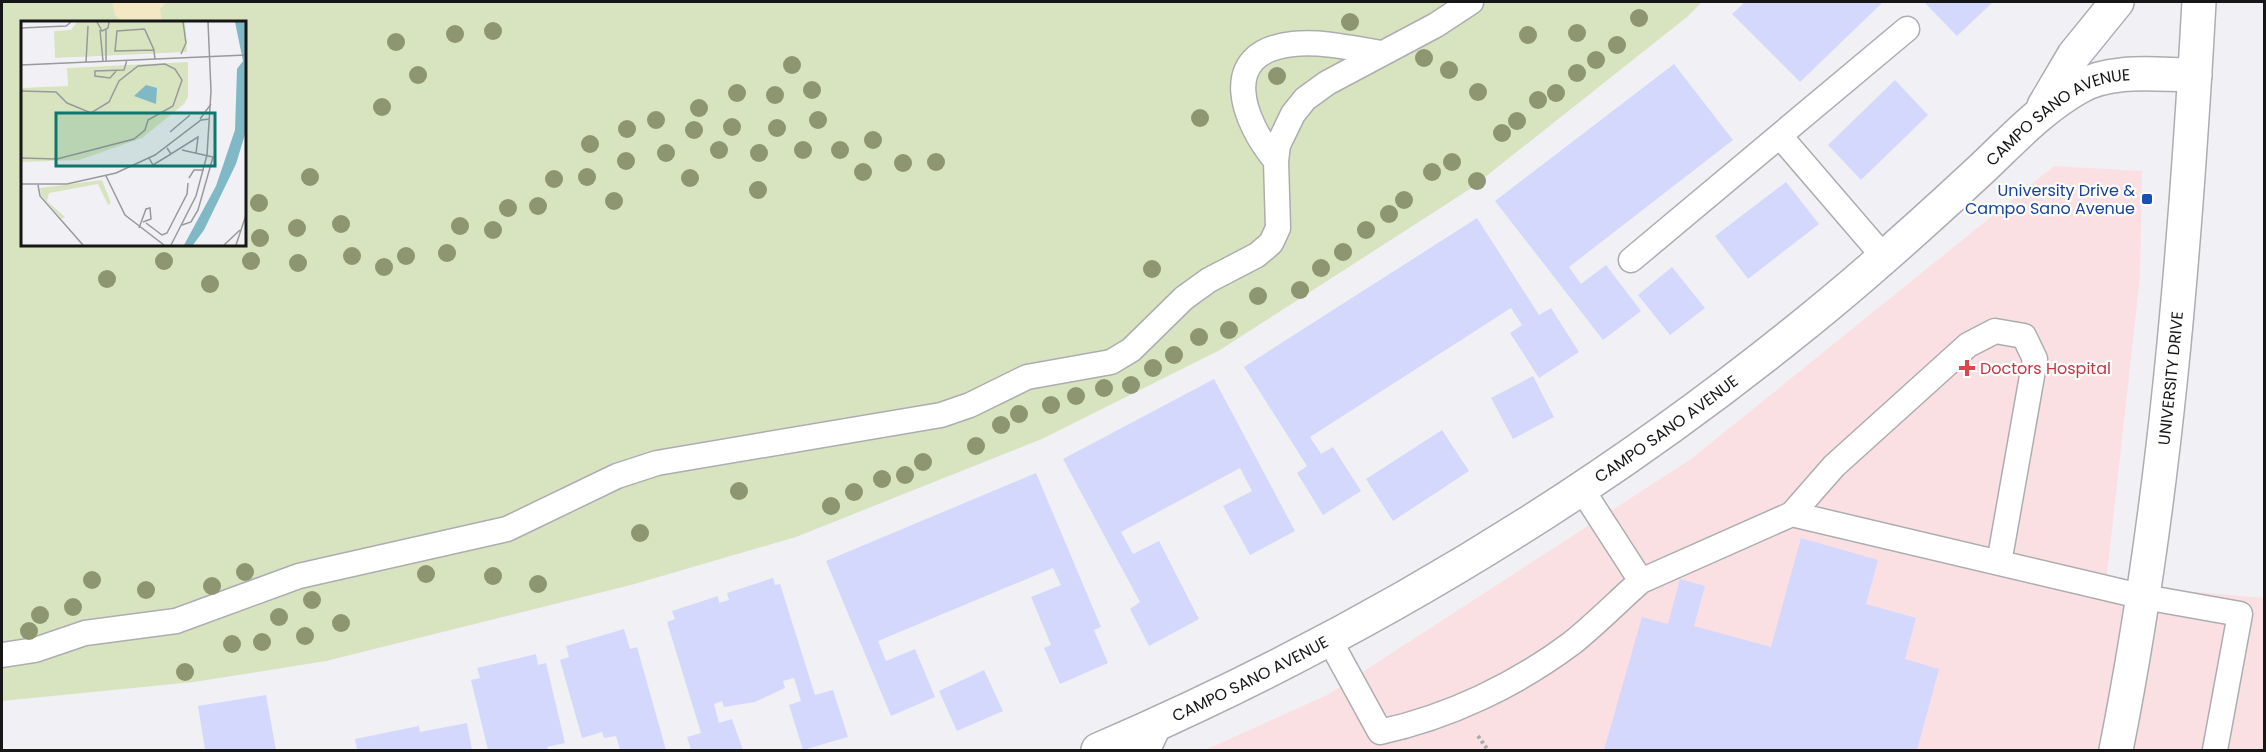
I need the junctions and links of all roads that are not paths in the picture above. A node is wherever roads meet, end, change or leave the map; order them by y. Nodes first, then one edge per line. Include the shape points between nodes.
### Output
1 (1471, 2) edge
2 (2117, 2) edge
3 (2199, 2) edge
4 (1907, 28) dead end
5 (1380, 53) junction
6 (2195, 75) junction
7 (2038, 115) junction
8 (1780, 136) junction
9 (1276, 161) junction
10 (1884, 257) junction
11 (1631, 260) dead end
12 (1581, 488) junction
13 (1792, 514) junction
14 (1998, 563) junction
15 (1641, 581) junction
16 (2144, 597) junction
17 (1329, 639) junction
18 (2, 655) edge
19 (1154, 737) edge
20 (1377, 741) edge
21 (1098, 750) edge
22 (2116, 750) edge
23 (2215, 750) edge

1 - 5 lane
2 - 7 street via 2074,55
3 - 6 street, UNIVERSITY DRIVE
4 - 8 lane
5 - 9 lane via 1305,99 1284,130
5 - 9 lane via 1293,44 1273,48 1256,59 1245,72 1244,106 1260,142
6 - 7 street, CAMPO SANO AVENUE via 2099,78
6 - 16 street, UNIVERSITY DRIVE via 2163,459
7 - 10 street, CAMPO SANO AVENUE
8 - 10 lane
8 - 11 lane
9 - 18 lane via 1278,228 1271,243 1184,298 1131,350 1111,362 1027,377 941,415 657,463 617,476 507,529 299,576 177,621 85,633 35,650
10 - 12 street, CAMPO SANO AVENUE via 1755,363
12 - 15 lane
12 - 17 street, CAMPO SANO AVENUE via 1495,544
13 - 14 lane
13 - 14 lane via 1834,466 1968,345 1995,331 2024,336 2035,359
13 - 15 lane
14 - 16 lane
15 - 20 lane via 1574,641 1538,667
16 - 22 street, UNIVERSITY DRIVE
16 - 23 lane via 2240,614
17 - 19 street, CAMPO SANO AVENUE
17 - 20 lane
19 - 21 street, CAMPO SANO AVENUE

